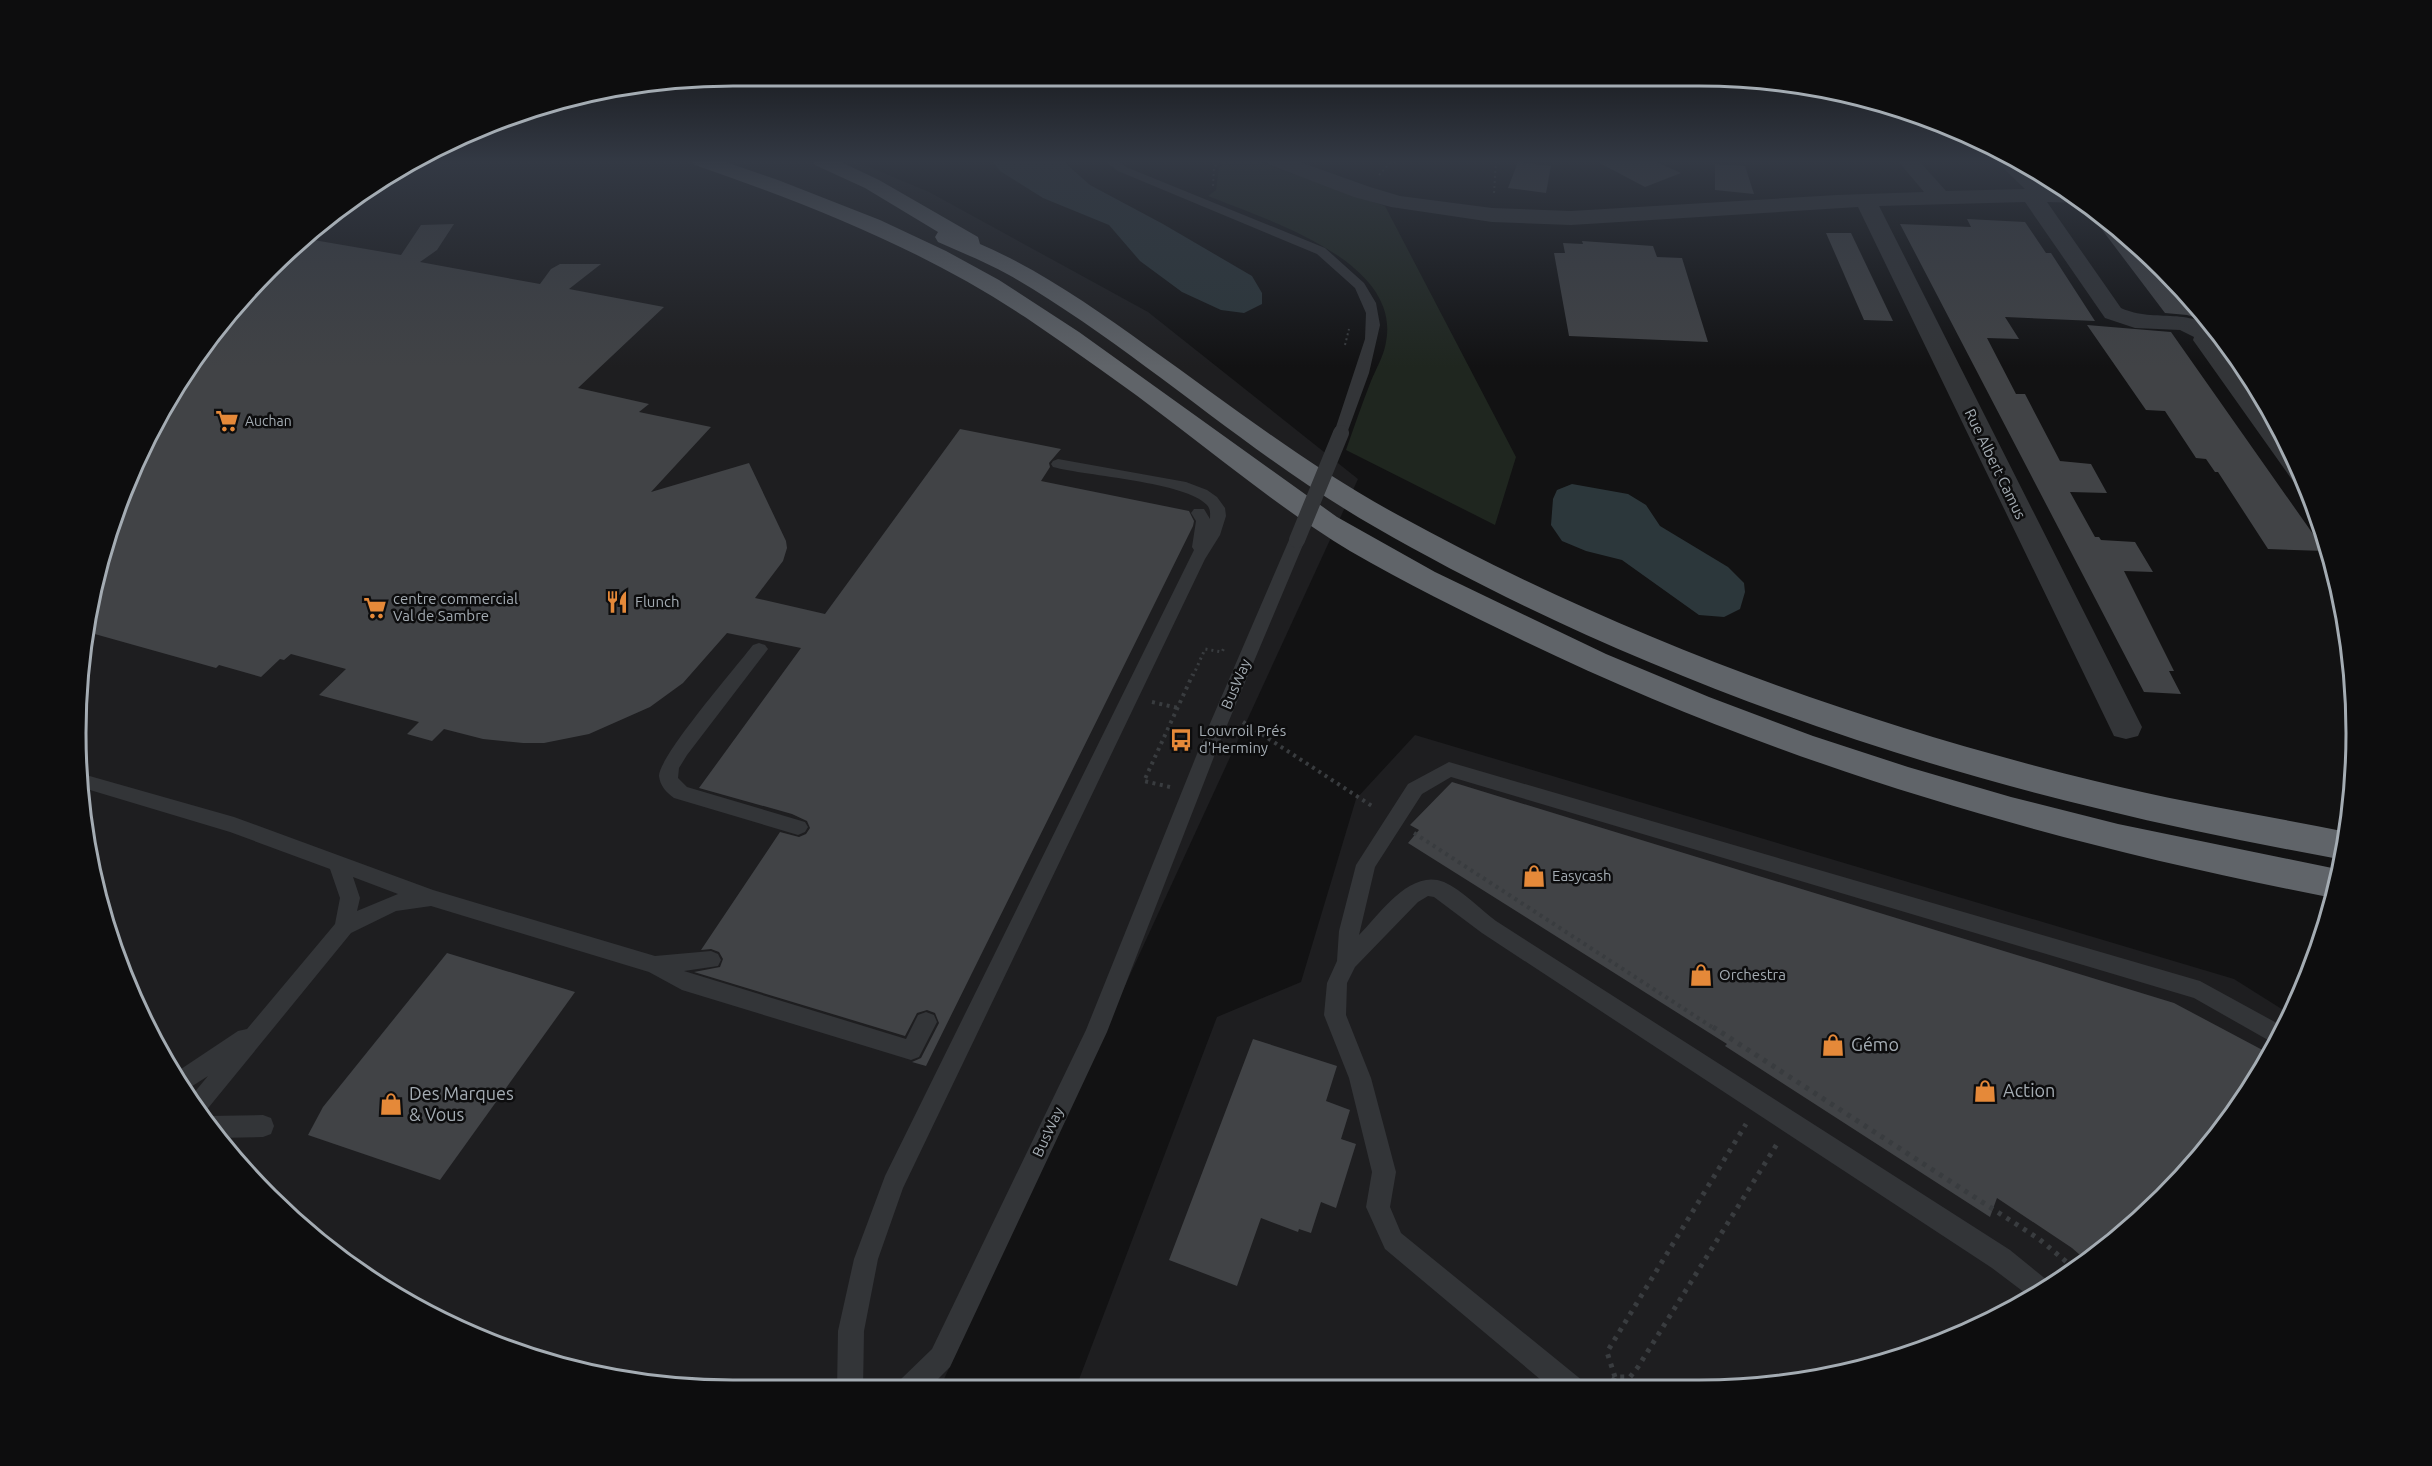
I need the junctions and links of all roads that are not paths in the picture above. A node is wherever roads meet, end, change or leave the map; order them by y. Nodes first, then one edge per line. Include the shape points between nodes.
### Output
1 (879, 229) edge
2 (928, 229) edge
3 (949, 229) edge
4 (1270, 229) edge
5 (1880, 229) edge
6 (2059, 229) edge
7 (1020, 272) junction
8 (2205, 330) edge
9 (2210, 335) edge
10 (2273, 434) edge
11 (1058, 464) dead end
12 (1199, 513) dead end
13 (1197, 558) junction
14 (759, 649) dead end
15 (2126, 727) dead end
16 (88, 782) edge
17 (798, 828) dead end
18 (2336, 844) edge
19 (338, 863) junction
20 (2328, 882) edge
21 (431, 898) junction
22 (344, 927) junction
23 (711, 960) dead end
24 (1347, 961) junction
25 (655, 965) junction
26 (267, 1022) junction
27 (926, 1022) dead end
28 (2273, 1032) edge
29 (186, 1079) edge
30 (201, 1102) edge
31 (263, 1126) dead end
32 (219, 1127) edge
33 (2035, 1286) edge
34 (850, 1380) edge
35 (918, 1380) edge
36 (1562, 1380) edge

1 - 20 highway via 966,271 1053,325 1356,542 1575,655 1723,716 1912,782 2130,843
2 - 7 highway
3 - 7 highway
4 - 35 lane, BusWay, bridge via 1321,251 1348,272 1364,293 1373,314 1373,335 1341,433 1208,749 1096,1032 941,1358
5 - 15 street, Rue Albert Camus
6 - 8 street via 2112,313 2129,320 2194,324
7 - 18 highway via 1161,366 1309,473 1386,521 1593,625 1751,690 1903,742 2149,808
9 - 10 street via 2205,340
11 - 13 lane via 1186,487 1204,494 1215,503 1220,515 1215,531
12 - 13 lane via 1204,532
13 - 34 lane via 894,1184 866,1259 851,1331
14 - 17 lane via 681,750 668,777 672,787 681,793
16 - 19 lane via 234,825
19 - 21 lane
19 - 22 lane via 350,898
21 - 22 lane via 393,903
21 - 25 lane
22 - 26 lane
23 - 25 lane
24 - 28 lane via 1349,931 1366,865 1415,789 1449,769 2200,990
24 - 33 lane via 1411,896 1425,887 1439,889 1775,1119 2001,1259
24 - 36 lane via 1337,982 1335,1015 1363,1088 1384,1172 1378,1207 1393,1241
25 - 27 lane via 682,981 911,1050
26 - 29 lane
26 - 30 lane
31 - 32 lane

